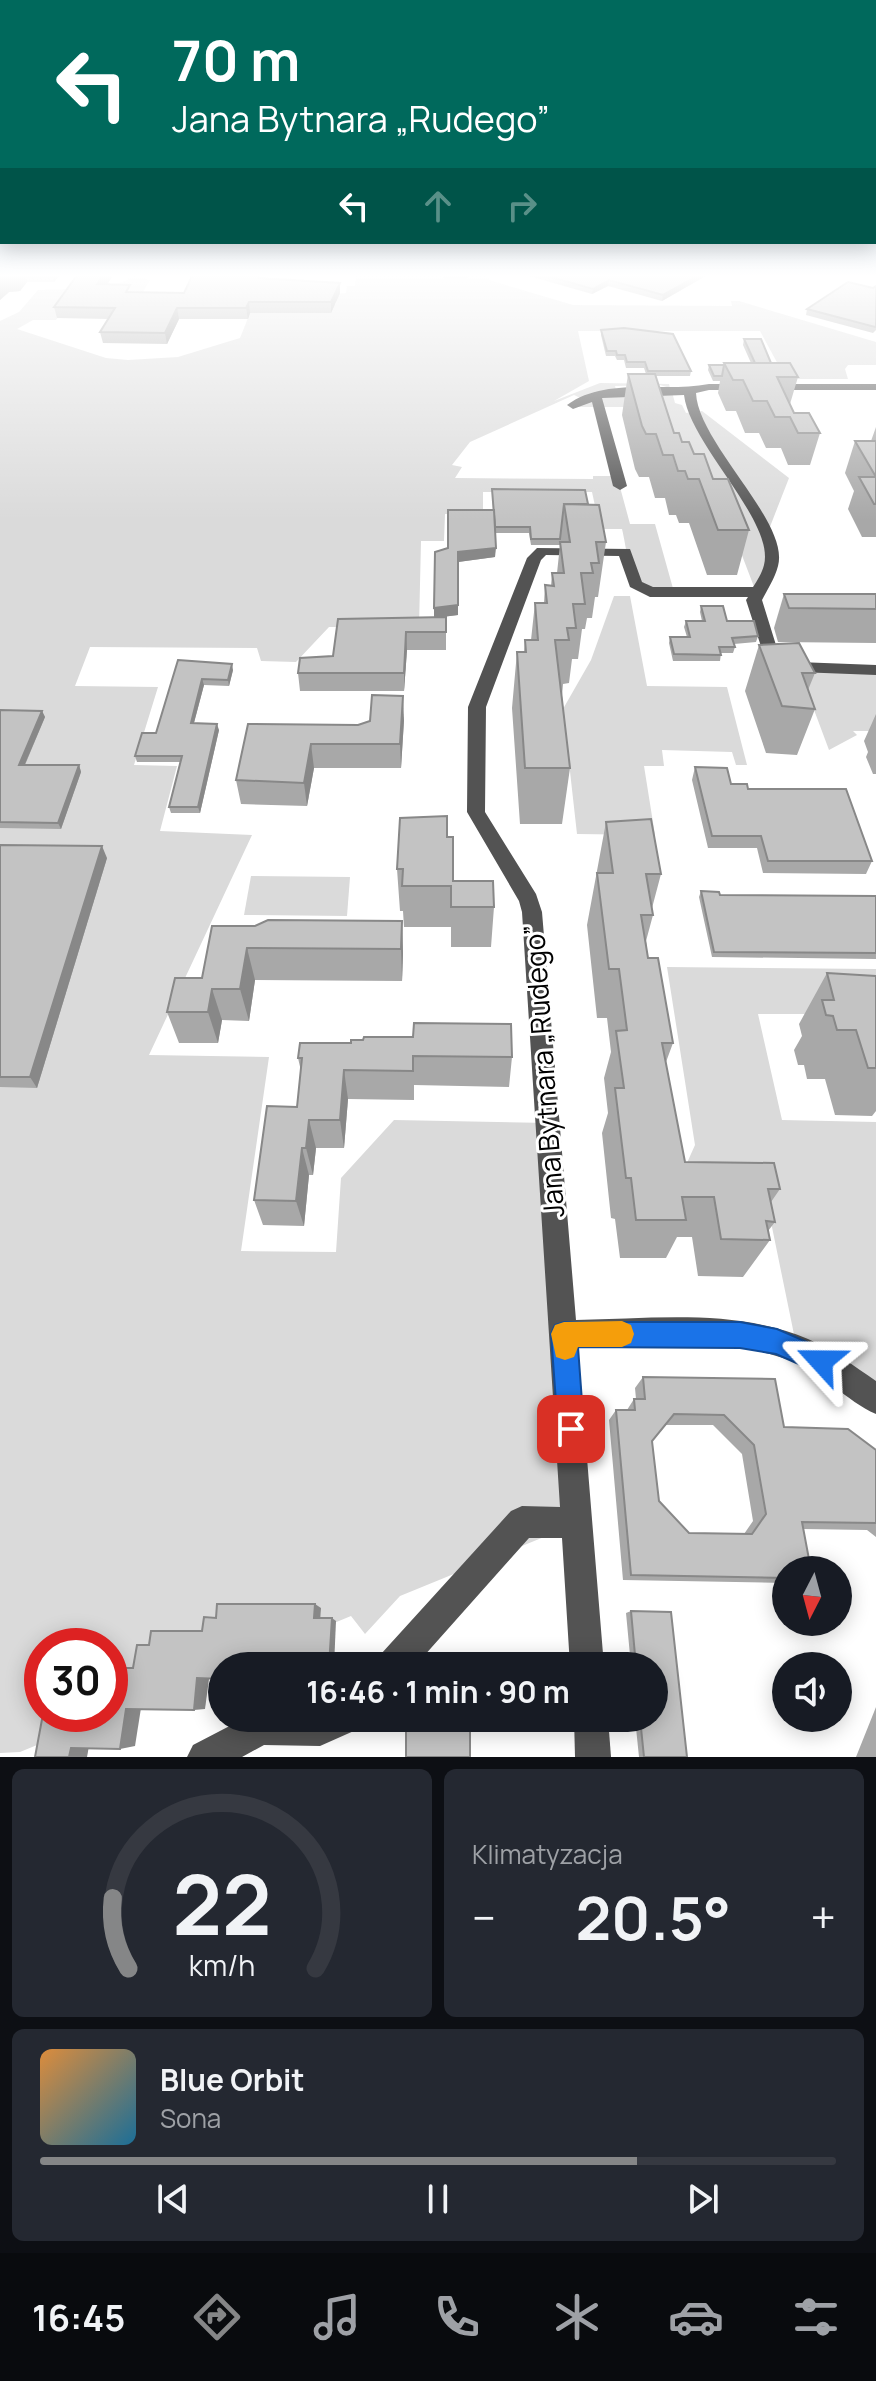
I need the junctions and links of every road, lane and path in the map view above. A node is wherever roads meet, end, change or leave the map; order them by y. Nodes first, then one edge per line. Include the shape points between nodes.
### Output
1 (876, 387) edge
2 (690, 391) junction
3 (596, 397) junction
4 (573, 405) dead end
5 (620, 486) dead end
6 (756, 592) junction
7 (876, 670) edge
8 (564, 1334) junction
9 (876, 1399) edge
10 (578, 1523) junction
11 (406, 1652) edge
12 (586, 1652) edge
13 (254, 1732) edge
14 (592, 1732) edge
15 (205, 1757) edge
16 (593, 1757) edge

1 - 2 street
2 - 3 street via 615,390
2 - 6 street via 709,442 759,518 772,555
3 - 4 street
3 - 5 street
6 - 7 street via 773,661
6 - 8 street, Jana Bytnara „Rudego” via 650,592 635,584 625,552 542,551 534,558 477,707 476,812 532,912
8 - 9 street via 717,1334 768,1340 821,1361
8 - 10 street, Jana Bytnara „Rudego”
10 - 11 street via 522,1522
10 - 12 street, Jana Bytnara „Rudego”
13 - 15 street
14 - 16 street

